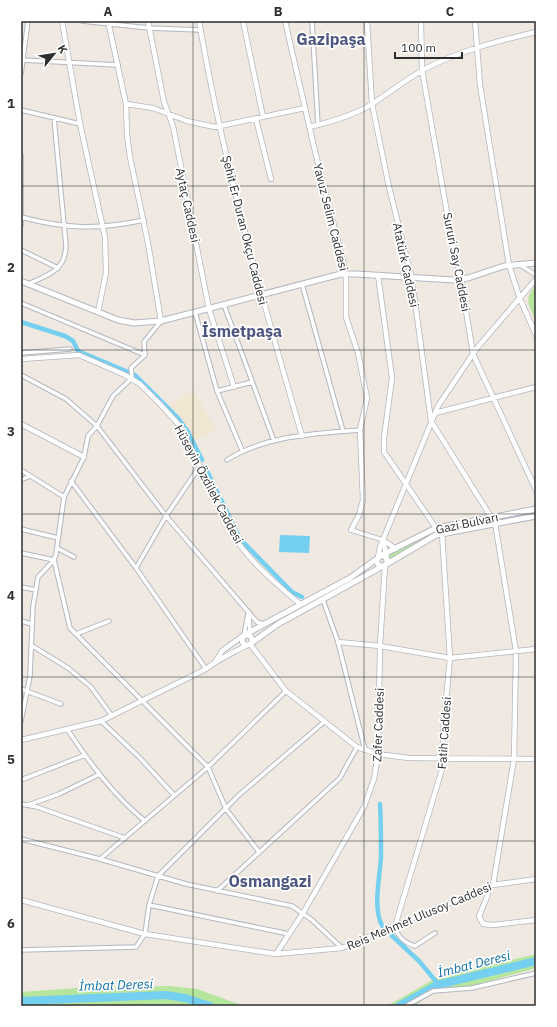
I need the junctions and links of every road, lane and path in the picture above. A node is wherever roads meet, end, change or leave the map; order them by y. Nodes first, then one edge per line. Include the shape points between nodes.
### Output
1 (28, 21) edge
2 (62, 21) edge
3 (82, 21) edge
4 (148, 21) edge
5 (198, 21) edge
6 (243, 21) edge
7 (285, 21) edge
8 (312, 21) edge
9 (367, 21) edge
10 (421, 21) edge
11 (475, 21) edge
12 (109, 23) edge
13 (149, 28) junction
14 (200, 30) junction
15 (536, 32) edge
16 (477, 48) junction
17 (22, 60) edge
18 (69, 63) junction
19 (118, 66) junction
20 (422, 70) junction
21 (21, 74) edge
22 (126, 104) junction
23 (372, 104) junction
24 (305, 108) junction
25 (21, 110) edge
26 (169, 113) junction
27 (263, 117) junction
28 (54, 118) junction
29 (256, 119) junction
30 (80, 124) junction
31 (318, 125) junction
32 (219, 127) junction
33 (309, 127) junction
34 (21, 155) edge
35 (271, 179) dead end
36 (21, 217) edge
37 (144, 220) junction
38 (21, 225) edge
39 (103, 226) junction
40 (64, 227) junction
41 (21, 250) edge
42 (536, 263) edge
43 (520, 264) junction
44 (509, 265) junction
45 (58, 268) junction
46 (345, 274) junction
47 (536, 275) edge
48 (378, 276) junction
49 (412, 279) junction
50 (536, 279) edge
51 (462, 280) junction
52 (21, 281) edge
53 (28, 284) junction
54 (302, 284) junction
55 (261, 296) junction
56 (520, 298) junction
57 (21, 303) edge
58 (224, 305) junction
59 (209, 309) junction
60 (98, 312) junction
61 (195, 312) junction
62 (161, 321) junction
63 (536, 334) edge
64 (70, 349) dead end
65 (21, 353) edge
66 (473, 354) junction
67 (145, 355) junction
68 (21, 359) edge
69 (21, 375) edge
70 (132, 378) junction
71 (252, 382) junction
72 (234, 387) junction
73 (536, 387) edge
74 (217, 391) junction
75 (492, 399) junction
76 (435, 413) junction
77 (431, 421) junction
78 (21, 424) edge
79 (97, 426) junction
80 (360, 430) junction
81 (343, 431) junction
82 (302, 436) junction
83 (274, 442) junction
84 (242, 450) junction
85 (84, 457) junction
86 (227, 460) dead end
87 (200, 466) junction
88 (21, 470) edge
89 (30, 476) junction
90 (21, 480) edge
91 (71, 481) junction
92 (406, 482) junction
93 (536, 490) edge
94 (64, 497) junction
95 (536, 509) edge
96 (166, 516) junction
97 (536, 516) edge
98 (491, 518) junction
99 (495, 523) junction
100 (436, 528) junction
101 (21, 529) edge
102 (351, 530) joint
103 (442, 533) junction
104 (58, 538) junction
105 (383, 540) junction
106 (57, 548) junction
107 (396, 549) junction
108 (21, 553) edge
109 (74, 557) dead end
110 (383, 557) junction
111 (54, 560) junction
112 (384, 566) junction
113 (136, 568) junction
114 (21, 587) edge
115 (36, 590) junction
116 (323, 600) junction
117 (300, 604) junction
118 (249, 611) junction
119 (21, 621) edge
120 (109, 622) dead end
121 (32, 624) junction
122 (264, 624) junction
123 (250, 633) junction
124 (76, 634) junction
125 (244, 635) junction
126 (338, 642) junction
127 (249, 644) junction
128 (31, 645) junction
129 (380, 646) junction
130 (536, 649) edge
131 (516, 651) junction
132 (450, 658) junction
133 (216, 661) junction
134 (206, 669) junction
135 (21, 689) edge
136 (27, 690) junction
137 (286, 691) junction
138 (141, 700) junction
139 (61, 704) dead end
140 (112, 716) junction
141 (21, 721) edge
142 (101, 721) junction
143 (324, 722) junction
144 (67, 729) junction
145 (21, 740) edge
146 (357, 747) junction
147 (365, 750) junction
148 (378, 754) junction
149 (85, 755) junction
150 (443, 759) junction
151 (514, 759) junction
152 (536, 759) edge
153 (208, 767) junction
154 (100, 774) junction
155 (21, 780) edge
156 (174, 795) junction
157 (21, 804) edge
158 (28, 805) junction
159 (226, 809) junction
160 (146, 821) junction
161 (125, 838) junction
162 (21, 839) edge
163 (259, 852) junction
164 (100, 859) junction
165 (158, 876) junction
166 (536, 879) edge
167 (491, 886) junction
168 (217, 891) junction
169 (21, 900) edge
170 (149, 905) junction
171 (304, 913) junction
172 (536, 920) edge
173 (395, 926) junction
174 (435, 933) dead end
175 (145, 934) junction
176 (289, 934) junction
177 (342, 948) junction
178 (21, 950) edge
179 (276, 954) junction
180 (536, 973) edge
181 (406, 1006) edge

1 - 17 street
2 - 18 street
3 - 12 street
4 - 13 street, Aytaç Caddesi
5 - 14 street, Şehit Er Duran Okçu Caddesi
6 - 27 street
7 - 24 street, Yavuz Selim Caddesi
8 - 31 street
9 - 23 street, Atatürk Caddesi
10 - 20 street, Sururi Say Caddesi
11 - 16 street
12 - 13 street
12 - 19 street
13 - 14 street
13 - 26 street, Aytaç Caddesi via 162,94
14 - 32 street, Şehit Er Duran Okçu Caddesi
15 - 16 street
16 - 20 street
16 - 44 street via 480,85
17 - 18 street
17 - 21 street
18 - 19 street
18 - 30 street
19 - 22 street
20 - 23 street
20 - 51 street, Sururi Say Caddesi via 449,223
22 - 26 street
22 - 37 street via 128,145
23 - 31 street via 355,113
23 - 49 street, Atatürk Caddesi
24 - 27 street
24 - 33 street, Yavuz Selim Caddesi
25 - 28 street
26 - 32 street via 191,122
26 - 59 street, Aytaç Caddesi
27 - 29 street
28 - 30 street
28 - 40 street
29 - 32 street
29 - 35 street
30 - 39 street
31 - 33 street
32 - 55 street, Şehit Er Duran Okçu Caddesi
33 - 46 street, Yavuz Selim Caddesi
34 - 36 street
36 - 38 street
36 - 40 street
37 - 39 street
37 - 62 street
39 - 40 street
39 - 60 street via 106,273
40 - 45 street via 65,257
41 - 45 street
42 - 43 main road
43 - 44 main road
43 - 47 street
44 - 51 main road
44 - 56 street
45 - 53 street
46 - 48 main road
46 - 54 main road
46 - 80 street, Yavuz Selim Caddesi via 346,317 358,353 367,398
48 - 49 main road
48 - 92 street via 392,378 384,448 389,460
49 - 51 main road
49 - 77 street, Atatürk Caddesi
50 - 56 street
51 - 66 street, Sururi Say Caddesi
52 - 53 main road
53 - 60 main road
54 - 55 main road
54 - 81 street
55 - 58 main road
55 - 82 street, Şehit Er Duran Okçu Caddesi
56 - 63 street
56 - 66 street
57 - 67 street
58 - 59 main road
58 - 71 street
59 - 61 main road
59 - 72 street, Aytaç Caddesi
60 - 62 main road via 134,323
61 - 62 main road
61 - 74 street
62 - 67 street via 144,342
64 - 65 street
66 - 75 street, Sururi Say Caddesi
66 - 76 street
67 - 70 street via 131,368
68 - 70 street, Hüseyin Özdilek Caddesi via 79,355
69 - 79 street via 66,400
70 - 79 street via 113,396
70 - 87 street, Hüseyin Özdilek Caddesi via 176,421
71 - 72 street
71 - 83 street
72 - 74 street
73 - 75 street
74 - 84 street
75 - 76 street
75 - 93 street, Sururi Say Caddesi
76 - 77 street
77 - 92 street
77 - 98 street, Atatürk Caddesi
78 - 85 street
79 - 85 street via 88,436
79 - 96 street
80 - 81 street
80 - 102 street, Yavuz Selim Caddesi via 364,491 359,515
81 - 82 street
82 - 83 street
83 - 84 street
84 - 86 street
85 - 91 street
87 - 96 street
87 - 117 street, Hüseyin Özdilek Caddesi via 239,544
88 - 89 street
89 - 90 street
89 - 94 street
91 - 94 street
91 - 113 street
92 - 100 street
92 - 105 street
94 - 104 street
95 - 98 main road, Gazi Bulvarı
96 - 113 street
96 - 118 street
97 - 99 main road, Gazi Bulvarı
98 - 100 main road, Gazi Bulvarı
99 - 103 main road, Gazi Bulvarı
99 - 131 street
100 - 107 main road, Gazi Bulvarı
101 - 104 street
102 - 105 street
103 - 112 main road, Gazi Bulvarı via 425,540
103 - 132 street, Fatih Caddesi
104 - 106 street
105 - 107 street
105 - 110 street
105 - 110 street via 379,549
106 - 109 street
106 - 111 street
107 - 110 main road, Gazi Bulvarı
108 - 111 street
110 - 112 main road
110 - 112 main road via 377,563
110 - 117 main road, Gazi Bulvarı
111 - 115 street via 38,577
111 - 124 street via 70,628
112 - 116 main road, Gazi Bulvarı
112 - 129 street, Zafer Caddesi
113 - 134 street
114 - 115 street
115 - 121 street
116 - 126 street
116 - 127 main road, Gazi Bulvarı via 278,624
117 - 122 main road, Gazi Bulvarı
118 - 122 street via 257,622
118 - 123 street
118 - 125 street
119 - 121 street
120 - 124 street
121 - 128 street
122 - 123 main road, Gazi Bulvarı
123 - 125 main road, Gazi Bulvarı
123 - 127 main road via 252,640
124 - 138 street
125 - 127 main road via 242,641
125 - 133 street via 222,651
126 - 129 street
126 - 147 street
127 - 133 street
127 - 137 street
128 - 136 street
128 - 140 street via 68,668 91,687
129 - 132 street
129 - 148 street, Zafer Caddesi
130 - 131 street
131 - 132 street
131 - 151 street
132 - 150 street, Fatih Caddesi
133 - 134 street
134 - 138 street
135 - 136 street
136 - 139 street
136 - 141 street
137 - 143 street
137 - 153 street
138 - 140 street
138 - 153 street
140 - 142 street
142 - 144 street
142 - 156 street
143 - 146 street
143 - 159 street
144 - 145 street
144 - 149 street
146 - 147 street
146 - 163 street via 340,778
147 - 148 street
148 - 150 street
148 - 171 street, Zafer Caddesi via 367,800
149 - 154 street
149 - 155 street
150 - 151 street
150 - 173 street, Fatih Caddesi via 442,773
151 - 152 street
151 - 167 street
153 - 156 street
153 - 159 street
154 - 158 street via 59,794
154 - 160 street via 134,812
156 - 160 street
157 - 158 street
158 - 161 street
159 - 163 street
159 - 165 street
160 - 161 street
161 - 164 street
162 - 164 street
163 - 168 street
164 - 165 street
165 - 168 street
165 - 170 street
166 - 167 street, Reis Mehmet Ulusoy Caddesi
167 - 172 street via 479,916 483,924
167 - 173 street, Reis Mehmet Ulusoy Caddesi
168 - 171 street via 292,906
169 - 175 street, Reis Mehmet Ulusoy Caddesi
170 - 175 street
170 - 176 street
171 - 176 street, Zafer Caddesi
171 - 177 street
173 - 174 street via 400,937 415,946
173 - 177 street, Reis Mehmet Ulusoy Caddesi
175 - 178 street via 136,947
175 - 179 street, Reis Mehmet Ulusoy Caddesi
176 - 179 street, Zafer Caddesi
177 - 179 street, Reis Mehmet Ulusoy Caddesi
180 - 181 street via 472,988 433,991

